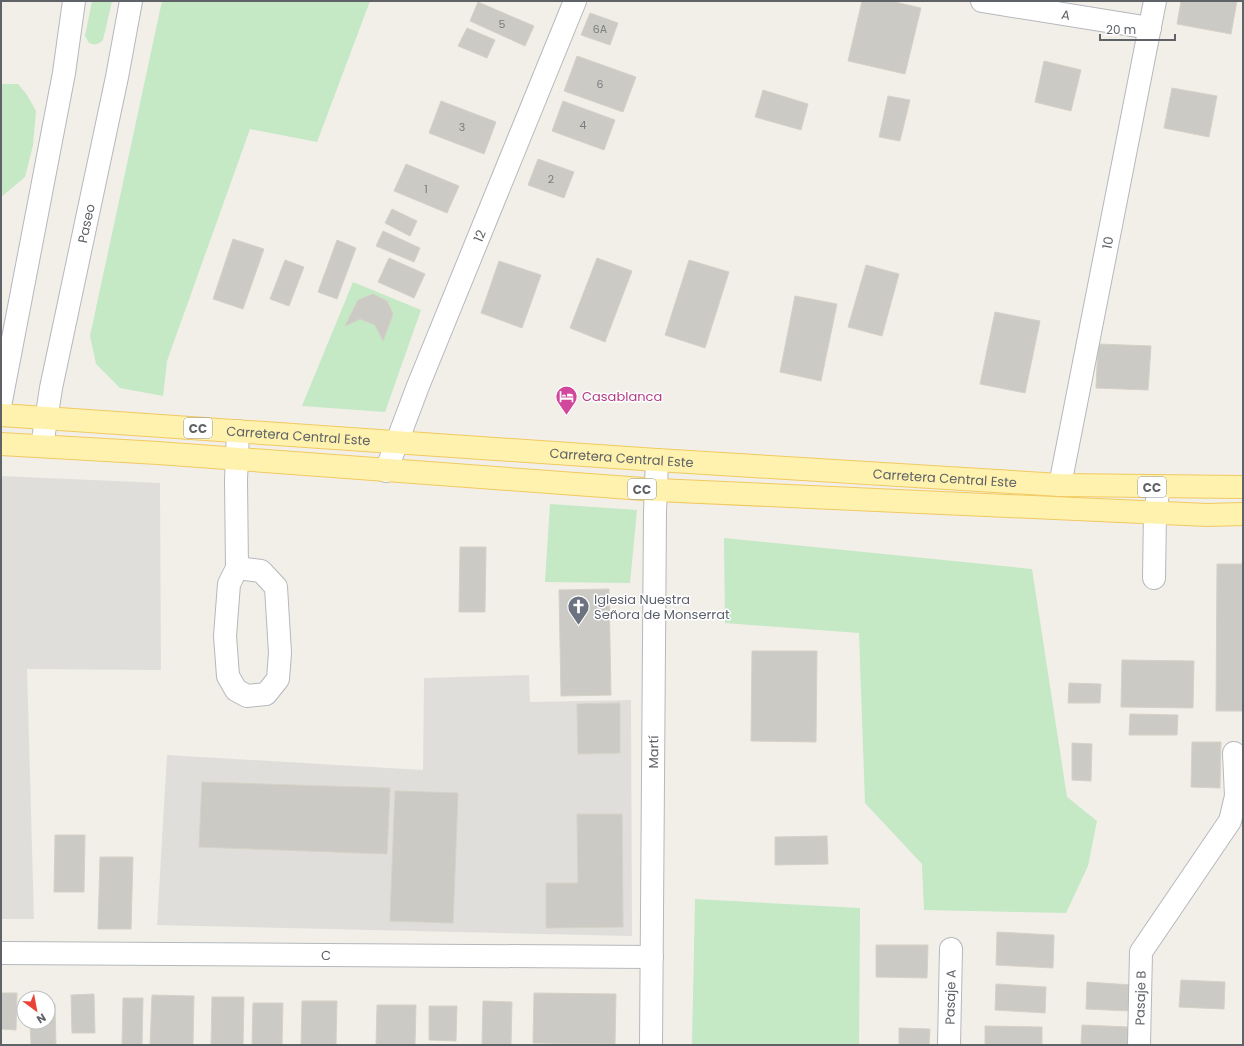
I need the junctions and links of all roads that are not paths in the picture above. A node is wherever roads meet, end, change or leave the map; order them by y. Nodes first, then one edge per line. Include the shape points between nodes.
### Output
1 (74, 1) edge
2 (131, 1) edge
3 (575, 1) edge
4 (982, 1) edge
5 (1155, 1) edge
6 (1150, 28) junction
7 (1, 401) edge
8 (1, 415) edge
9 (46, 418) junction
10 (238, 431) junction
11 (396, 442) junction
12 (1, 444) edge
13 (42, 446) junction
14 (237, 459) junction
15 (657, 460) junction
16 (386, 471) junction
17 (1060, 485) junction
18 (1159, 487) junction
19 (1243, 487) edge
20 (655, 490) junction
21 (1155, 513) junction
22 (1243, 514) edge
23 (237, 568) junction
24 (1154, 578) dead end
25 (1234, 753) dead end
26 (951, 949) dead end
27 (1, 953) edge
28 (652, 957) junction
29 (651, 1045) edge
30 (949, 1045) edge
31 (1139, 1045) edge

1 - 7 street via 64,73
2 - 9 street, Paseo
3 - 11 street, 12
4 - 6 street, A
5 - 6 street, 10
6 - 17 street, 10
8 - 9 main road, Carretera Central Este / CC
9 - 10 main road, Carretera Central Este / CC
9 - 13 street, Paseo
10 - 11 main road, Carretera Central Este / CC
10 - 14 street
11 - 15 main road, Carretera Central Este / CC
11 - 16 street, 12
12 - 13 main road, Carretera Central Este / CC
13 - 14 main road, Carretera Central Este / CC
14 - 16 main road, Carretera Central Este / CC
14 - 23 street
15 - 17 main road, Carretera Central Este / CC
15 - 20 street, Martí
16 - 20 main road, Carretera Central Este / CC
17 - 18 main road, Carretera Central Este / CC
18 - 19 main road, Carretera Central Este / CC
18 - 21 street
20 - 21 main road, Carretera Central Este / CC
20 - 28 street, Martí
21 - 22 main road, Carretera Central Este / CC via 1206,516
21 - 24 street
23 - 23 street via 229,584 225,636 228,676 236,690 247,696 266,694 278,679 280,653 276,587 261,571
25 - 31 street, Pasaje B via 1236,796 1230,821 1141,952
26 - 30 street, Pasaje A
27 - 28 street, C
28 - 29 street, Martí

